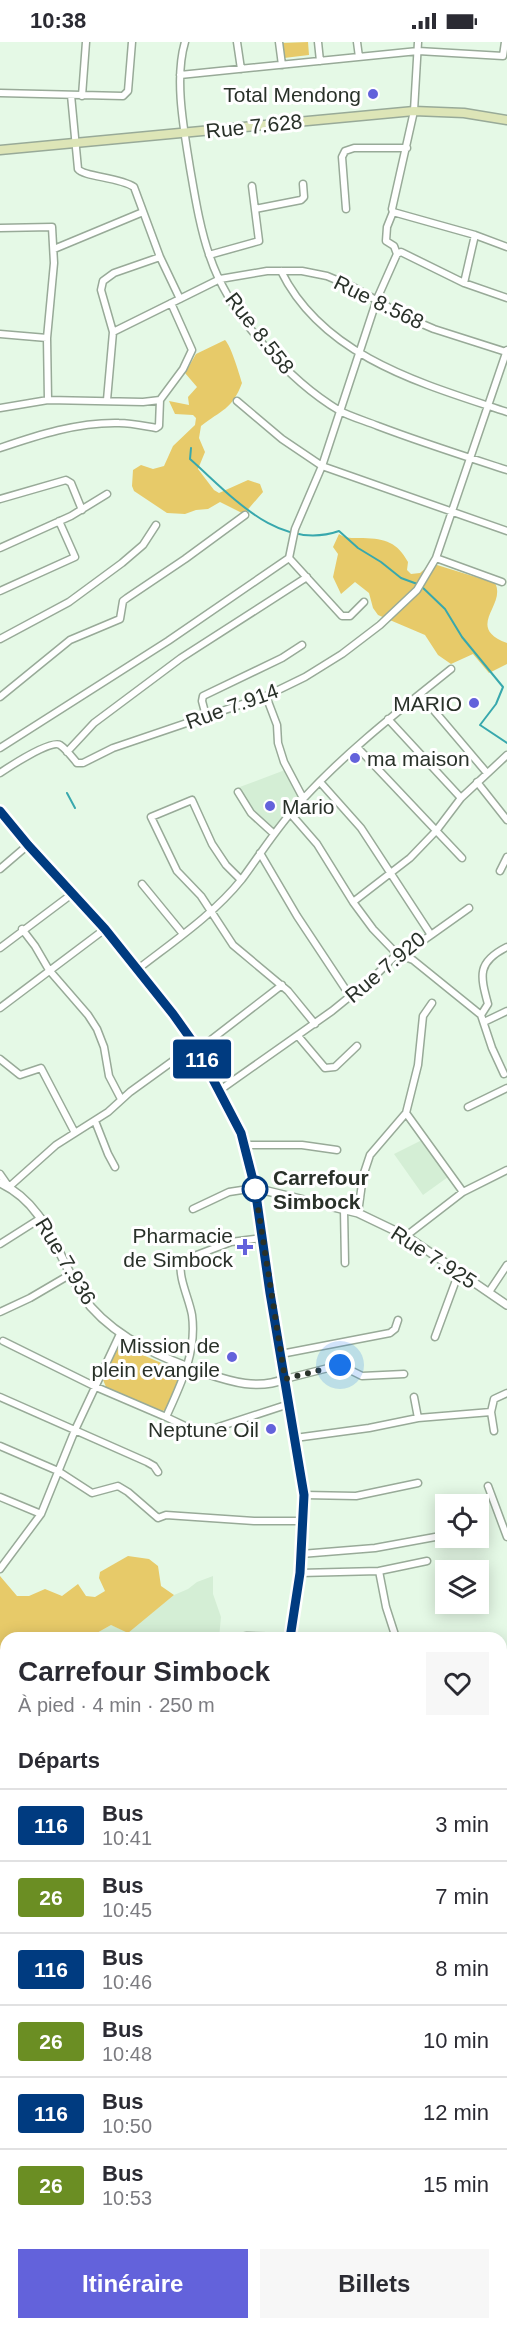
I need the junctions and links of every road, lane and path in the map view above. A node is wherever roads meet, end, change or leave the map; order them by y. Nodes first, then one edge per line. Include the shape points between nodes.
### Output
1 (86, 42) edge
2 (132, 42) edge
3 (185, 42) edge
4 (237, 42) edge
5 (279, 42) edge
6 (318, 42) edge
7 (357, 42) edge
8 (418, 42) edge
9 (505, 42) edge
10 (418, 51) junction
11 (359, 57) junction
12 (320, 61) junction
13 (282, 65) junction
14 (241, 69) junction
15 (180, 75) junction
16 (0, 93) edge
17 (70, 95) junction
18 (82, 96) junction
19 (414, 111) junction
20 (507, 120) edge
21 (185, 133) junction
22 (75, 143) junction
23 (406, 148) junction
24 (0, 150) edge
25 (303, 184) dead end
26 (252, 186) dead end
27 (255, 209) junction
28 (346, 209) dead end
29 (143, 212) junction
30 (393, 212) junction
31 (0, 228) edge
32 (475, 235) junction
33 (507, 247) edge
34 (54, 249) junction
35 (397, 254) junction
36 (209, 255) junction
37 (160, 257) junction
38 (281, 271) junction
39 (220, 279) junction
40 (464, 283) junction
41 (507, 298) edge
42 (180, 299) junction
43 (377, 299) junction
44 (171, 303) junction
45 (113, 332) junction
46 (0, 334) edge
47 (47, 338) junction
48 (507, 351) edge
49 (358, 353) junction
50 (48, 400) junction
51 (107, 400) junction
52 (160, 400) junction
53 (237, 401) dead end
54 (489, 406) junction
55 (0, 408) edge
56 (341, 411) junction
57 (507, 412) edge
58 (0, 448) edge
59 (471, 458) junction
60 (322, 466) junction
61 (507, 470) edge
62 (107, 494) dead end
63 (0, 499) edge
64 (82, 510) junction
65 (453, 512) junction
66 (245, 515) dead end
67 (59, 521) junction
68 (156, 525) dead end
69 (507, 531) edge
70 (0, 548) edge
71 (289, 558) junction
72 (436, 558) junction
73 (307, 577) junction
74 (502, 582) dead end
75 (0, 591) edge
76 (364, 602) dead end
77 (0, 639) edge
78 (302, 645) dead end
79 (451, 669) dead end
80 (420, 694) junction
81 (266, 696) junction
82 (0, 697) edge
83 (206, 716) junction
84 (388, 719) junction
85 (357, 747) junction
86 (0, 748) edge
87 (67, 752) junction
88 (507, 755) edge
89 (0, 773) edge
90 (487, 773) junction
91 (320, 782) junction
92 (477, 782) junction
93 (238, 792) dead end
94 (303, 798) junction
95 (461, 798) junction
96 (0, 811) edge
97 (290, 813) junction
98 (507, 820) edge
99 (436, 831) junction
100 (273, 833) junction
101 (28, 845) junction
102 (260, 853) junction
103 (507, 857) edge
104 (462, 858) dead end
105 (0, 869) edge
106 (500, 871) dead end
107 (392, 874) junction
108 (241, 880) junction
109 (142, 884) dead end
110 (72, 894) junction
111 (353, 902) junction
112 (469, 908) dead end
113 (211, 912) junction
114 (22, 929) junction
115 (105, 929) junction
116 (183, 934) junction
117 (430, 935) junction
118 (507, 947) edge
119 (0, 948) edge
120 (397, 954) junction
121 (138, 969) junction
122 (49, 970) junction
123 (282, 985) junction
124 (350, 996) junction
125 (432, 1003) dead end
126 (0, 1008) edge
127 (507, 1011) edge
128 (483, 1018) junction
129 (315, 1024) junction
130 (298, 1036) junction
131 (195, 1045) junction
132 (357, 1046) dead end
133 (0, 1059) edge
134 (506, 1075) edge
135 (507, 1088) edge
136 (220, 1090) junction
137 (122, 1099) junction
138 (468, 1107) dead end
139 (406, 1113) junction
140 (95, 1121) junction
141 (75, 1132) junction
142 (244, 1145) junction
143 (337, 1150) dead end
144 (115, 1167) dead end
145 (507, 1170) edge
146 (0, 1174) edge
147 (0, 1183) edge
148 (9, 1187) junction
149 (255, 1188) junction
150 (463, 1192) junction
151 (193, 1209) dead end
152 (344, 1209) junction
153 (358, 1213) junction
154 (41, 1218) junction
155 (406, 1236) junction
156 (262, 1238) junction
157 (0, 1244) edge
158 (345, 1263) dead end
159 (507, 1265) edge
160 (459, 1272) junction
161 (71, 1274) junction
162 (489, 1292) junction
163 (507, 1305) edge
164 (0, 1312) edge
165 (398, 1320) dead end
166 (120, 1334) junction
167 (435, 1337) dead end
168 (3, 1341) dead end
169 (281, 1354) junction
170 (188, 1368) junction
171 (404, 1374) dead end
172 (285, 1379) junction
173 (96, 1387) junction
174 (507, 1393) edge
175 (0, 1397) edge
176 (414, 1397) dead end
177 (289, 1404) junction
178 (491, 1412) junction
179 (166, 1417) junction
180 (418, 1418) junction
181 (75, 1430) junction
182 (494, 1431) dead end
183 (295, 1438) junction
184 (0, 1446) edge
185 (58, 1471) junction
186 (158, 1472) dead end
187 (418, 1483) dead end
188 (488, 1486) dead end
189 (304, 1495) junction
190 (0, 1497) edge
191 (41, 1514) junction
192 (304, 1521) junction
193 (435, 1537) edge
194 (507, 1537) edge
195 (301, 1554) junction
196 (427, 1561) dead end
197 (0, 1569) edge
198 (379, 1571) junction
199 (300, 1573) junction
200 (291, 1632) edge
201 (394, 1632) edge

1 - 18 street
2 - 18 street via 126,94
3 - 15 street, Rue 8.558
4 - 14 street
5 - 13 street
6 - 12 street
7 - 11 street
8 - 10 street
9 - 10 street via 503,56
10 - 11 street
10 - 19 street
11 - 12 street
12 - 13 street
13 - 14 street
14 - 15 street
15 - 21 street, Rue 8.558
16 - 17 street
17 - 18 street
17 - 22 street
19 - 20 main road, Rue 7.628
19 - 21 main road, Rue 7.628
19 - 23 street
21 - 22 main road, Rue 7.628
21 - 36 street, Rue 8.558
22 - 24 main road, Rue 7.628
22 - 29 street via 81,172 124,181 134,187
23 - 28 street via 345,151 342,157
23 - 30 street
25 - 27 street via 301,200
26 - 27 street
27 - 36 street via 259,241
29 - 34 street
29 - 37 street
30 - 32 street
30 - 35 street via 386,241
31 - 34 street via 52,227
32 - 33 street
32 - 40 street
34 - 47 street
35 - 40 street via 401,252
35 - 43 street
36 - 39 street, Rue 8.558
37 - 42 street
37 - 45 street via 114,273 103,281 100,290
38 - 39 street, Rue 8.568
38 - 43 street, Rue 8.568 via 327,276
38 - 49 street via 313,316
39 - 42 street, Rue 8.568
39 - 56 street, Rue 8.558 via 242,316 283,366
40 - 41 street
42 - 44 street, Rue 8.568
43 - 48 street, Rue 8.568 via 425,325
43 - 49 street
44 - 45 street, Rue 8.568
44 - 52 street via 192,350
45 - 51 street
46 - 47 street
47 - 50 street
48 - 54 street, Rue 7.914
49 - 54 street
49 - 56 street
50 - 51 street
50 - 55 street
51 - 52 street
52 - 58 street via 156,428 117,423 81,426
53 - 60 street
54 - 57 street
54 - 59 street, Rue 7.914
56 - 59 street, Rue 8.558
56 - 60 street
59 - 61 street, Rue 8.558
59 - 65 street, Rue 7.914
60 - 65 street
60 - 71 street via 294,533
62 - 64 street
63 - 64 street via 66,480
64 - 67 street
65 - 69 street
65 - 72 street, Rue 7.914
66 - 82 street via 123,601 120,619 70,640
67 - 70 street
67 - 75 street via 75,556
68 - 77 street via 138,550 69,602
71 - 73 street
71 - 86 street
72 - 74 street
72 - 81 street, Rue 7.914 via 417,590 380,625 325,666
73 - 76 street via 346,618
73 - 87 street via 181,658 94,723
78 - 83 street via 203,696
79 - 80 street
80 - 84 street
80 - 90 street
81 - 83 street, Rue 7.914
81 - 94 street via 277,725 278,743
83 - 87 street, Rue 7.914 via 113,748 83,763 77,763
84 - 85 street
84 - 95 street
85 - 91 street
85 - 99 street
87 - 89 street, Rue 7.914 via 54,744
88 - 90 street
90 - 92 street
91 - 94 street
91 - 107 street, Rue 7.920 via 349,812
92 - 95 street
92 - 98 street
93 - 100 street via 251,813
94 - 97 street
95 - 99 street
96 - 101 main road
97 - 100 street
97 - 111 street via 316,844
99 - 104 street
99 - 107 street
100 - 102 street
101 - 105 street
101 - 110 main road
102 - 108 street
102 - 124 street
103 - 106 street
107 - 111 street
107 - 117 street, Rue 7.920
108 - 113 street
108 - 113 street via 212,844 192,800 153,815 151,821 177,872
109 - 116 street
110 - 114 street
110 - 115 main road
111 - 120 street
112 - 117 street
113 - 116 street
113 - 123 street via 237,949
114 - 119 street
114 - 122 street
115 - 121 main road
115 - 122 street
116 - 121 street
117 - 120 street, Rue 7.920
118 - 128 street via 494,953 482,971 488,1005
120 - 124 street, Rue 7.920
120 - 128 street via 413,960
121 - 131 main road
122 - 126 street
122 - 137 street via 97,1029 109,1076
123 - 129 street
123 - 131 street via 203,1046
124 - 129 street, Rue 7.920
125 - 139 street via 423,1016 418,1065
127 - 128 street
128 - 134 street
129 - 130 street, Rue 7.920
130 - 132 street via 325,1068 334,1067
130 - 136 street, Rue 7.920
131 - 136 main road
131 - 137 street
133 - 141 street via 20,1074 42,1068
135 - 138 street
136 - 142 main road
137 - 140 street
139 - 150 street
139 - 153 street via 370,1155
140 - 141 street
140 - 144 street
141 - 148 street
142 - 143 street via 302,1145
142 - 149 main road
145 - 150 street
146 - 148 street
147 - 148 street, Rue 7.936
148 - 154 street, Rue 7.936
149 - 151 street via 230,1192
149 - 152 street, Rue 7.925
149 - 156 main road
150 - 155 street
152 - 153 street, Rue 7.925
152 - 158 street
153 - 155 street, Rue 7.925
154 - 157 street
154 - 161 street, Rue 7.936
155 - 160 street, Rue 7.925
156 - 169 main road
156 - 170 street via 231,1242 181,1261 192,1321
159 - 162 street
160 - 162 street, Rue 7.925
160 - 167 street
161 - 164 street
161 - 166 street, Rue 7.936 via 92,1307
162 - 163 street, Rue 7.925
165 - 169 street via 390,1333
166 - 170 street, Rue 7.936
166 - 173 street
168 - 173 street
169 - 172 main road
170 - 172 street, Rue 7.936 via 254,1386
170 - 179 street
171 - 172 street, Rue 7.936 via 362,1376 340,1365
172 - 177 main road
173 - 179 street
173 - 181 street
174 - 178 street via 494,1399
175 - 181 street
176 - 180 street
177 - 179 street via 200,1433
177 - 183 main road
178 - 180 street
178 - 182 street
180 - 183 street
181 - 185 street
181 - 186 street via 147,1462
183 - 189 main road
184 - 185 street
185 - 191 street
185 - 192 street via 93,1493 118,1486 158,1518 166,1515
187 - 189 street via 356,1496
188 - 194 street
189 - 192 main road
190 - 191 street
191 - 197 street
192 - 195 main road
193 - 195 street via 375,1548
195 - 199 main road
196 - 198 street
198 - 199 street
198 - 201 street
199 - 200 main road

